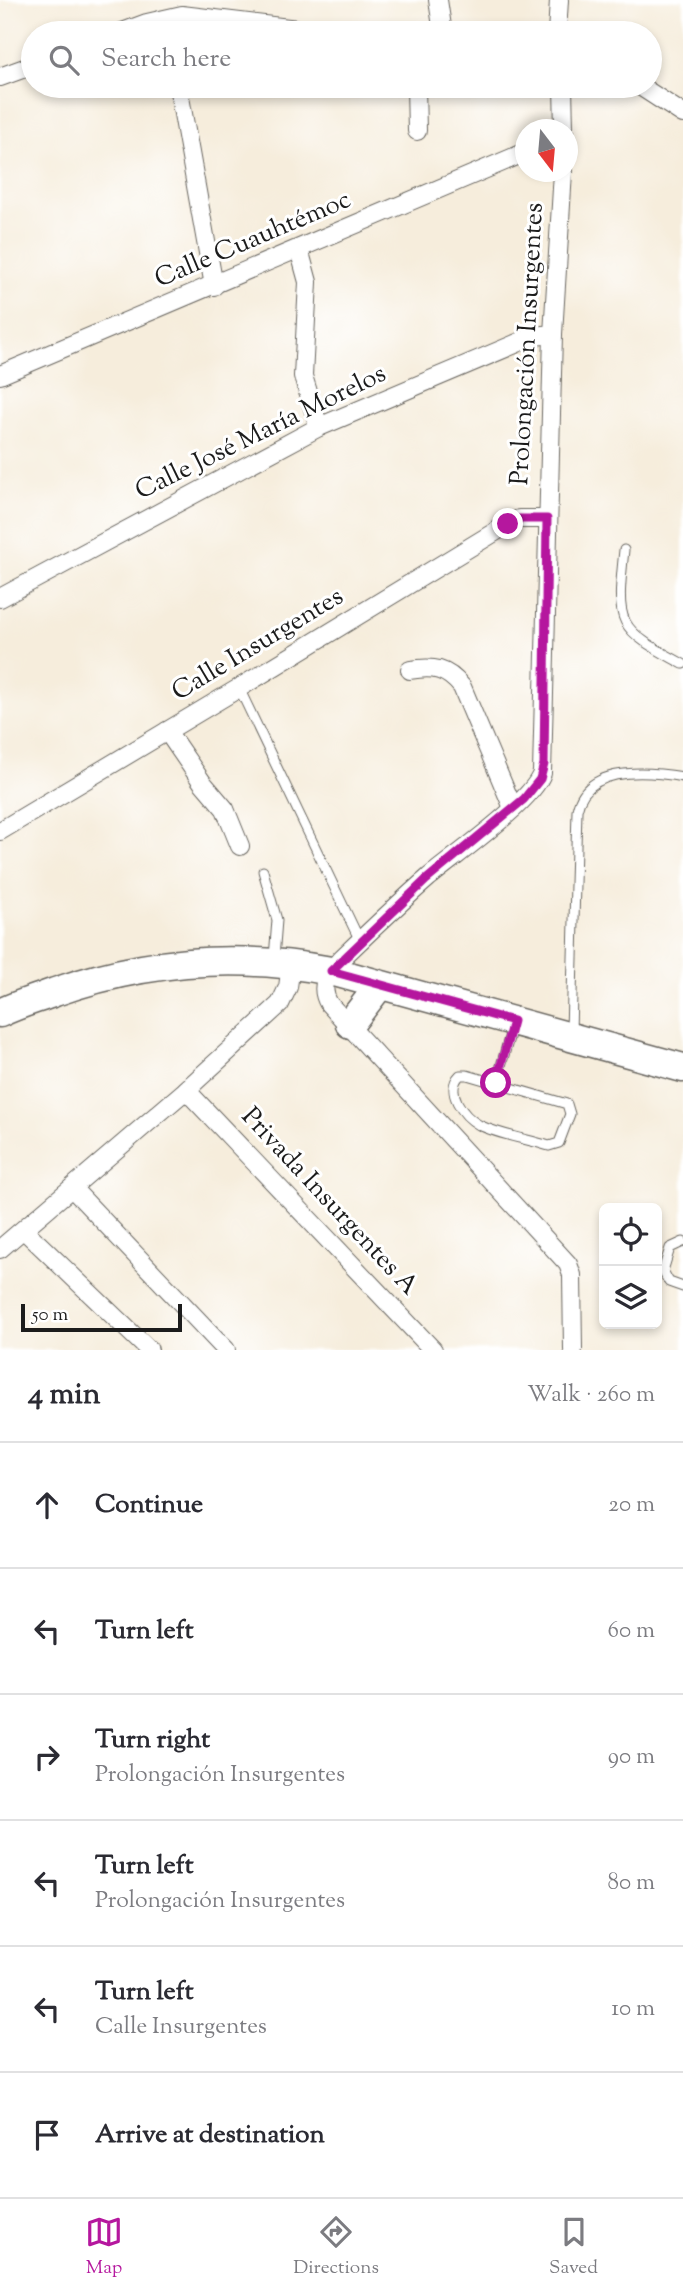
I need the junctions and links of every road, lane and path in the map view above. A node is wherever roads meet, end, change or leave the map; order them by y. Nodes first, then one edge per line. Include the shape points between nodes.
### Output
1 (438, 0) edge
2 (559, 0) edge
3 (182, 21) edge
4 (236, 21) edge
5 (441, 21) edge
6 (558, 21) edge
7 (21, 69) edge
8 (0, 77) edge
9 (180, 98) edge
10 (416, 98) edge
11 (563, 98) edge
12 (658, 98) edge
13 (683, 114) edge
14 (564, 119) edge
15 (417, 131) dead end
16 (515, 157) edge
17 (562, 182) edge
18 (299, 249) junction
19 (214, 286) junction
20 (553, 334) junction
21 (0, 375) edge
22 (319, 427) junction
23 (547, 519) junction
24 (624, 550) dead end
25 (0, 598) edge
26 (683, 664) edge
27 (410, 670) dead end
28 (239, 688) junction
29 (167, 731) junction
30 (683, 777) edge
31 (513, 808) junction
32 (0, 831) edge
33 (240, 846) dead end
34 (263, 871) dead end
35 (360, 941) junction
36 (282, 964) junction
37 (331, 971) junction
38 (380, 985) junction
39 (2, 1008) edge
40 (513, 1021) junction
41 (350, 1024) junction
42 (571, 1037) junction
43 (683, 1069) edge
44 (496, 1083) junction
45 (186, 1090) junction
46 (72, 1188) junction
47 (24, 1230) junction
48 (683, 1242) edge
49 (0, 1249) edge
50 (683, 1287) edge
51 (149, 1350) edge
52 (226, 1350) edge
53 (433, 1350) edge
54 (573, 1350) edge

1 - 5 street
2 - 6 street
3 - 4 street via 196,16
7 - 8 street
9 - 19 street
10 - 15 street
11 - 14 street
12 - 13 street
16 - 18 street, Calle Cuauhtémoc
17 - 20 street, Prolongación Insurgentes
18 - 19 street, Calle Cuauhtémoc
18 - 22 street via 307,277 303,376
19 - 21 street, Calle Cuauhtémoc
20 - 22 street, Calle José María Morelos via 534,336
20 - 23 street, Prolongación Insurgentes
22 - 25 street, Calle José María Morelos
23 - 28 street, Calle Insurgentes via 519,519 508,524
23 - 31 street, Prolongación Insurgentes via 544,764 540,779
24 - 26 lane via 619,599 623,618 638,638
27 - 31 street via 441,669 463,687
28 - 29 street, Calle Insurgentes
28 - 35 lane
29 - 32 street, Calle Insurgentes
29 - 33 street via 225,809
30 - 42 lane via 628,773 594,783 579,799
31 - 35 street, Prolongación Insurgentes
34 - 36 lane via 277,920
35 - 37 street, Prolongación Insurgentes
36 - 37 main road
36 - 39 main road via 228,960 159,965
36 - 45 street via 288,987 280,1004
37 - 38 main road
37 - 41 street via 324,993
38 - 40 main road
38 - 41 main road
40 - 42 main road
40 - 44 lane
41 - 54 street via 568,1264 573,1281
42 - 43 main road
44 - 44 lane via 567,1104 570,1114 559,1143 549,1146 477,1124 454,1099 454,1081 460,1075
45 - 46 street
45 - 53 street, Privada Insurgentes A
46 - 47 street
46 - 52 street
47 - 49 street
47 - 51 street
48 - 50 lane via 670,1248 663,1271 669,1282

